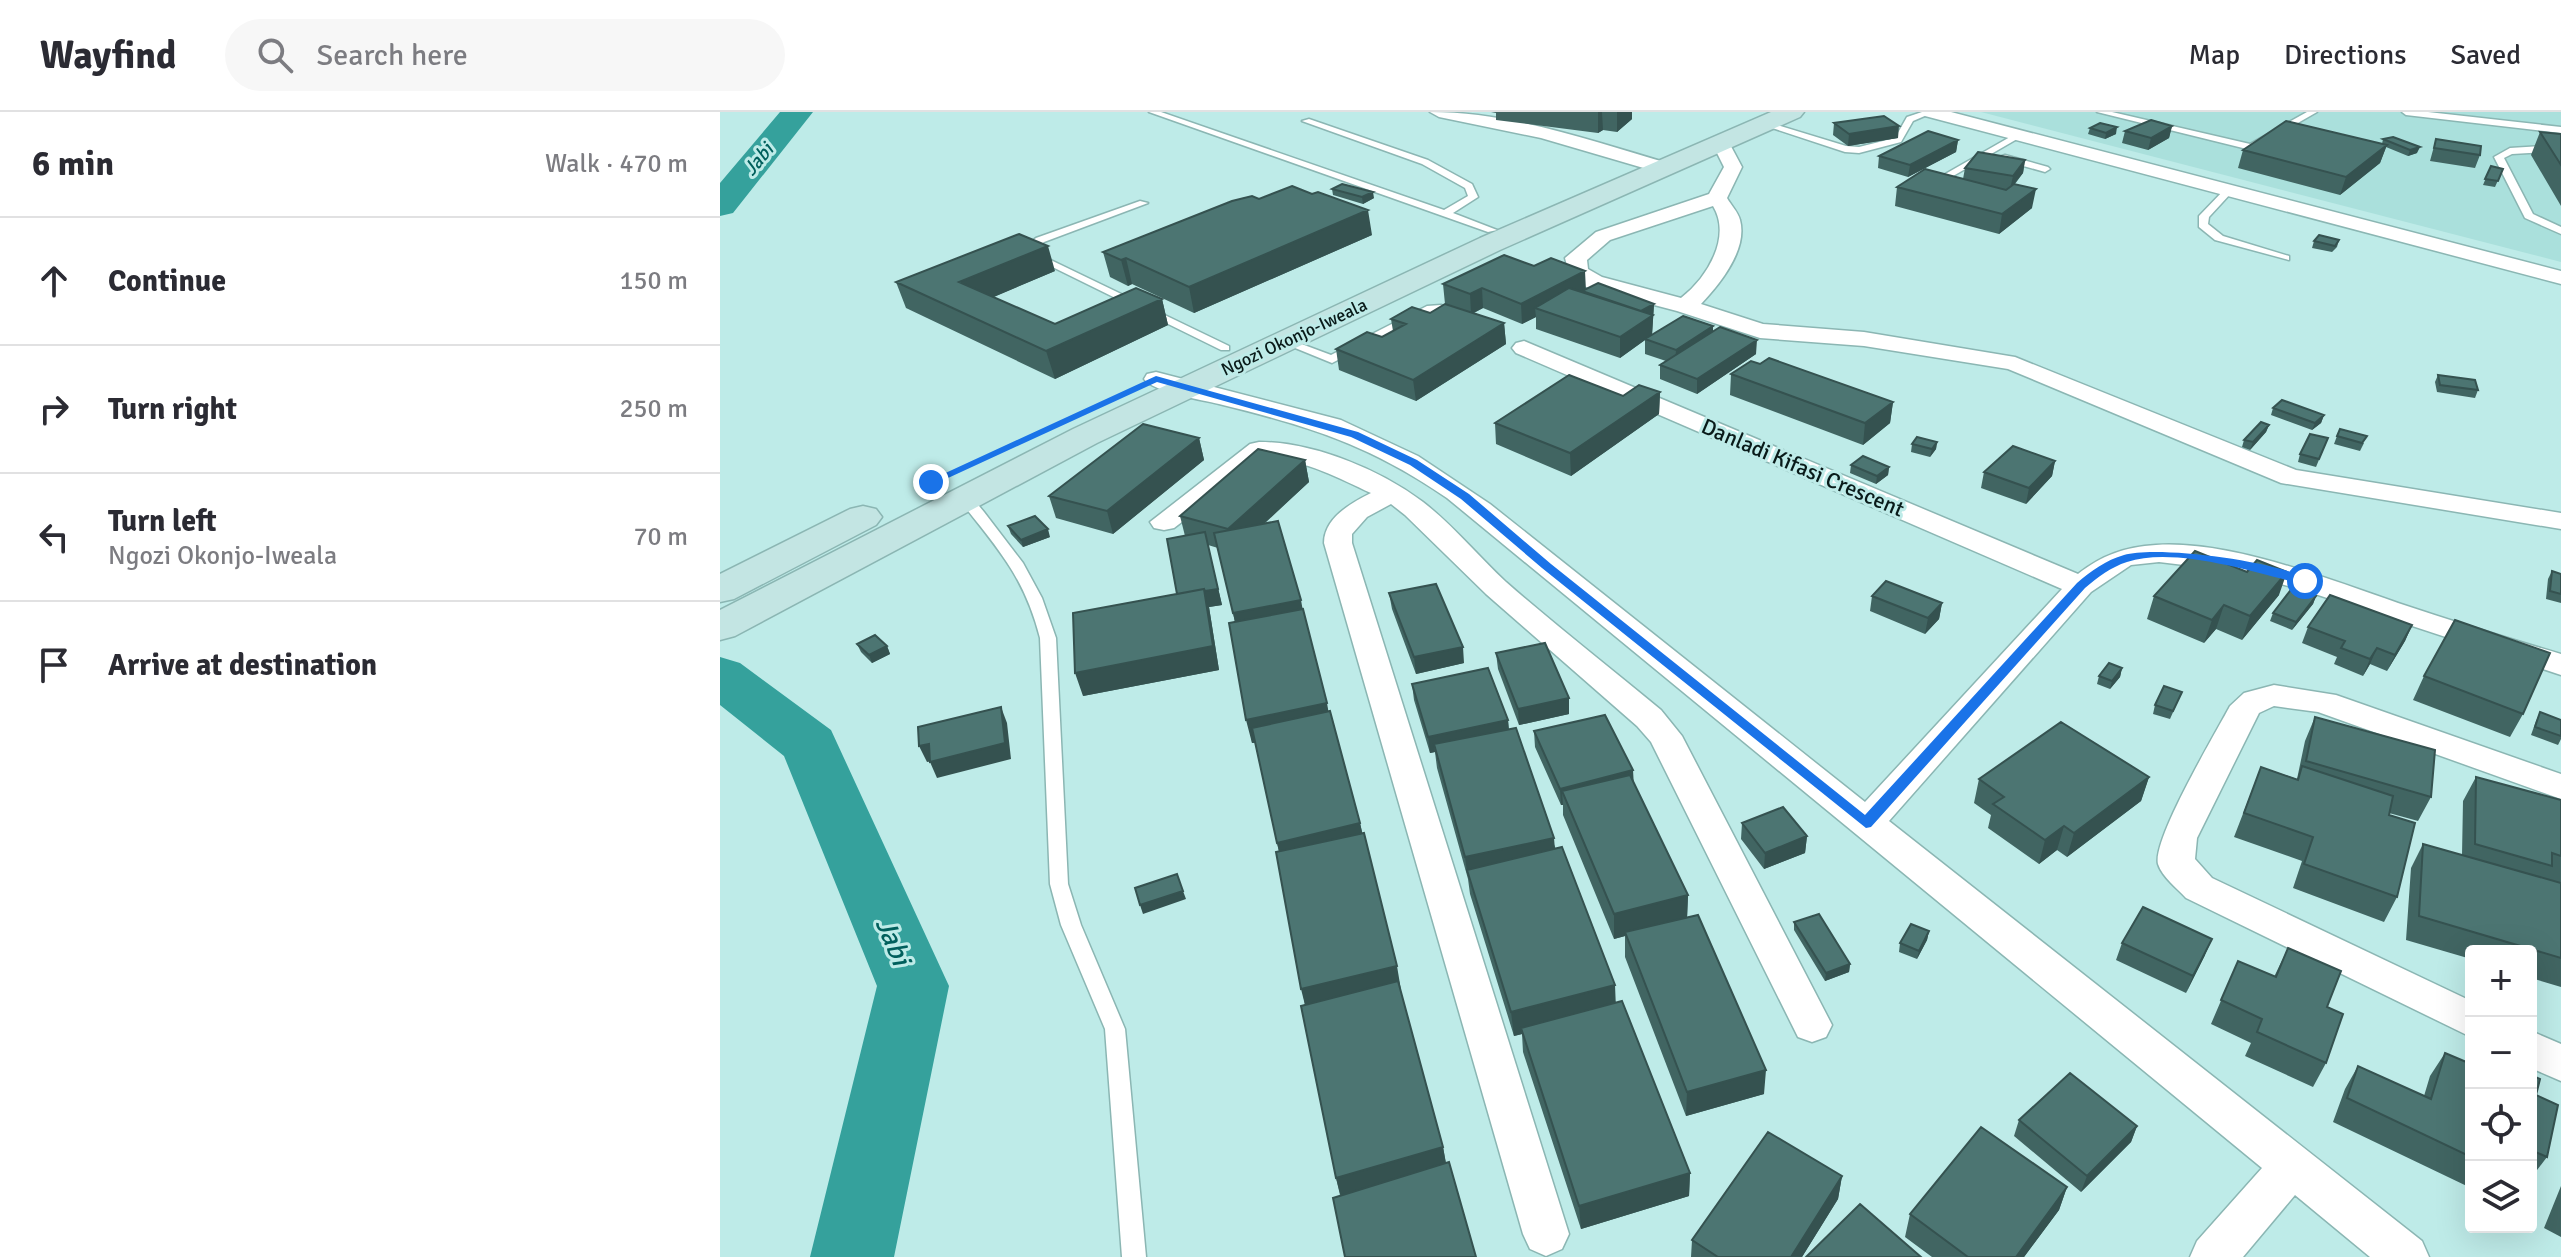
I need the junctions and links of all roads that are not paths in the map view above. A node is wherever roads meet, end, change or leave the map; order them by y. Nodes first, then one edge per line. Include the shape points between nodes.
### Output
1 (1153, 112) edge
2 (1439, 112) edge
3 (1931, 112) edge
4 (2101, 112) edge
5 (2156, 112) edge
6 (2313, 112) edge
7 (2406, 112) edge
8 (1306, 121) dead end
9 (1782, 121) edge
10 (1907, 122) junction
11 (2142, 122) junction
12 (1893, 125) edge
13 (2561, 130) edge
14 (1836, 133) edge
15 (2020, 135) junction
16 (1720, 141) junction
17 (2561, 148) edge
18 (1988, 153) junction
19 (1655, 165) junction
20 (2045, 169) dead end
21 (1938, 181) edge
22 (2228, 191) junction
23 (1717, 198) junction
24 (1143, 203) dead end
25 (1446, 213) junction
26 (1492, 230) junction
27 (2561, 231) edge
28 (2285, 258) dead end
29 (2561, 278) edge
30 (1685, 306) junction
31 (1468, 318) edge
32 (1284, 341) junction
33 (1225, 348) junction
34 (1524, 348) dead end
35 (1171, 384) junction
36 (955, 487) junction
37 (1392, 493) junction
38 (892, 502) dead end
39 (2561, 521) edge
40 (1164, 522) dead end
41 (854, 538) junction
42 (1547, 566) junction
43 (2081, 586) junction
44 (1496, 588) junction
45 (720, 590) edge
46 (720, 627) edge
47 (2561, 665) edge
48 (2561, 787) edge
49 (1866, 823) junction
50 (2465, 1017) edge
51 (1812, 1025) dead end
52 (2537, 1052) edge
53 (2561, 1063) edge
54 (2292, 1166) junction
55 (1546, 1234) dead end
56 (1134, 1257) edge
57 (2213, 1257) edge
58 (2406, 1257) edge

1 - 25 lane
2 - 19 street via 1544,133
3 - 10 lane
3 - 15 street
4 - 11 lane
5 - 11 lane
6 - 11 lane via 2251,147
7 - 13 lane
8 - 25 lane via 1425,162 1469,186 1473,197
9 - 10 lane via 1859,150 1898,140
9 - 14 lane
9 - 16 street, Ngozi Okonjo-Iweala
9 - 19 street, Ngozi Okonjo-Iweala
10 - 12 lane
15 - 18 lane
15 - 22 street
16 - 19 street, Ngozi Okonjo-Iweala
16 - 23 street via 1733,167
17 - 27 lane via 2510,151 2499,157 2529,216
18 - 20 lane
18 - 21 lane
19 - 26 street, Ngozi Okonjo-Iweala
19 - 32 street, Ngozi Okonjo-Iweala
22 - 28 lane via 2204,216 2203,225 2219,238
22 - 29 street
23 - 30 street via 1730,220 1724,248 1710,283
23 - 30 street via 1603,236 1576,258 1578,272 1594,282
24 - 33 lane via 1040,240 1025,251
25 - 26 lane
26 - 33 street, Ngozi Okonjo-Iweala
30 - 39 street via 1760,331 1864,339 2015,364 2290,477
31 - 32 lane via 1431,308 1332,359
32 - 35 street, Ngozi Okonjo-Iweala
33 - 35 street, Ngozi Okonjo-Iweala
34 - 43 street, Danladi Kifasi Crescent
35 - 36 street, Ngozi Okonjo-Iweala via 1085,436
35 - 42 street via 1355,434 1465,496
36 - 41 street, Ngozi Okonjo-Iweala
36 - 56 lane via 1011,552 1041,604 1048,638 1059,884 1115,1029
37 - 40 street via 1344,470 1271,448 1249,456
37 - 44 street
37 - 55 street via 1357,511 1338,533 1338,543
38 - 41 street, Ngozi Okonjo-Iweala
41 - 45 street, Ngozi Okonjo-Iweala
41 - 46 street, Ngozi Okonjo-Iweala
42 - 44 street
42 - 49 street
43 - 47 street via 2128,557 2177,554 2230,562 2305,581
43 - 49 street
44 - 51 street via 1665,736
48 - 50 street via 2325,703 2289,695 2259,696 2246,706 2179,838 2176,863 2199,888
49 - 54 street
52 - 53 street
54 - 57 street
54 - 58 street

